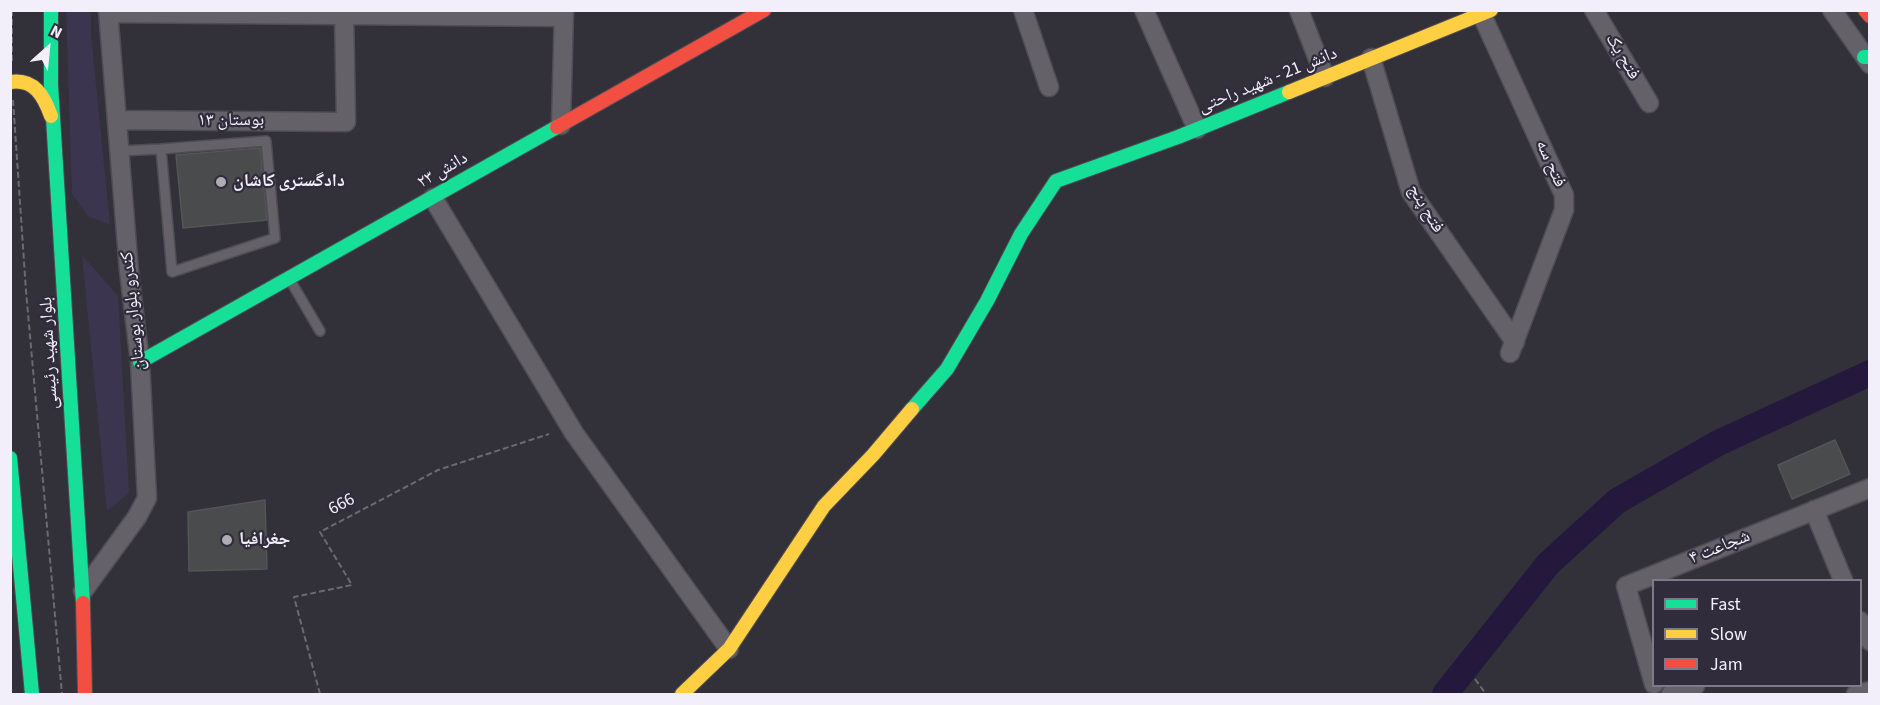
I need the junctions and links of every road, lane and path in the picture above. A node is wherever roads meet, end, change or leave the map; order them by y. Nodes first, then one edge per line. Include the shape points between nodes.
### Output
1 (12, 10) edge
2 (51, 10) edge
3 (764, 10) edge
4 (1023, 10) edge
5 (1144, 10) edge
6 (1299, 10) edge
7 (1594, 10) edge
8 (1832, 10) edge
9 (1865, 10) edge
10 (1484, 11) edge
11 (108, 12) edge
12 (344, 13) edge
13 (563, 14) edge
14 (1869, 16) edge
15 (1371, 58) junction
16 (1868, 59) edge
17 (1324, 78) junction
18 (11, 82) edge
19 (1049, 87) dead end
20 (1649, 103) dead end
21 (117, 120) junction
22 (53, 122) junction
23 (561, 125) junction
24 (1197, 129) junction
25 (161, 149) junction
26 (119, 150) junction
27 (433, 198) junction
28 (289, 278) junction
29 (320, 331) dead end
30 (1513, 347) joint
31 (140, 362) junction
32 (549, 434) dead end
33 (10, 458) edge
34 (1869, 488) edge
35 (1814, 510) junction
36 (1843, 579) edge
37 (83, 591) junction
38 (1862, 625) edge
39 (1869, 641) edge
40 (729, 649) junction
41 (1652, 678) edge
42 (1475, 680) dead end
43 (1692, 687) edge
44 (1869, 691) edge
45 (32, 694) edge
46 (62, 694) edge
47 (86, 694) edge
48 (320, 694) edge
49 (682, 694) edge
50 (1486, 694) edge
51 (1671, 694) edge
52 (1856, 694) edge

1 - 18 path
2 - 22 street, بلوار شهید رئیسی
3 - 23 street, دانش ۲۳
4 - 19 street
5 - 24 street
6 - 17 street
7 - 20 street, فتح یک
8 - 16 street
9 - 14 street
10 - 15 street, دانش 21 - شهید راحتی
10 - 30 street, فتح سه via 1564,195 1564,210
11 - 12 street
11 - 21 street, کندرو بلوار بوستان
12 - 13 street
12 - 21 street, بوستان ۱۳ via 346,122
13 - 23 street
15 - 17 street, دانش 21 - شهید راحتی
15 - 30 street, فتح پنج via 1411,192
17 - 24 street, دانش 21 - شهید راحتی
18 - 22 street via 25,81 35,87
18 - 46 path
21 - 26 street, کندرو بلوار بوستان
22 - 37 street, بلوار شهید رئیسی
23 - 27 street, دانش ۲۳
24 - 40 street, دانش 21 - شهید راحتی via 1056,181 947,369 824,506
25 - 25 lane via 172,272 275,238 266,141
25 - 26 lane
26 - 31 street, کندرو بلوار بوستان
27 - 28 street, دانش ۲۳
27 - 40 street via 574,433
28 - 29 lane
28 - 31 street, دانش ۲۳
31 - 37 street, کندرو بلوار بوستان via 147,498
32 - 48 path, 666 via 438,470 320,532 352,585 294,597
33 - 45 street
34 - 35 street, شجاعت ۴
35 - 36 street
35 - 41 street, شجاعت ۴ via 1626,586
37 - 47 street, بلوار شهید رئیسی
38 - 39 street
40 - 49 street
42 - 50 path
43 - 51 street
44 - 52 street

